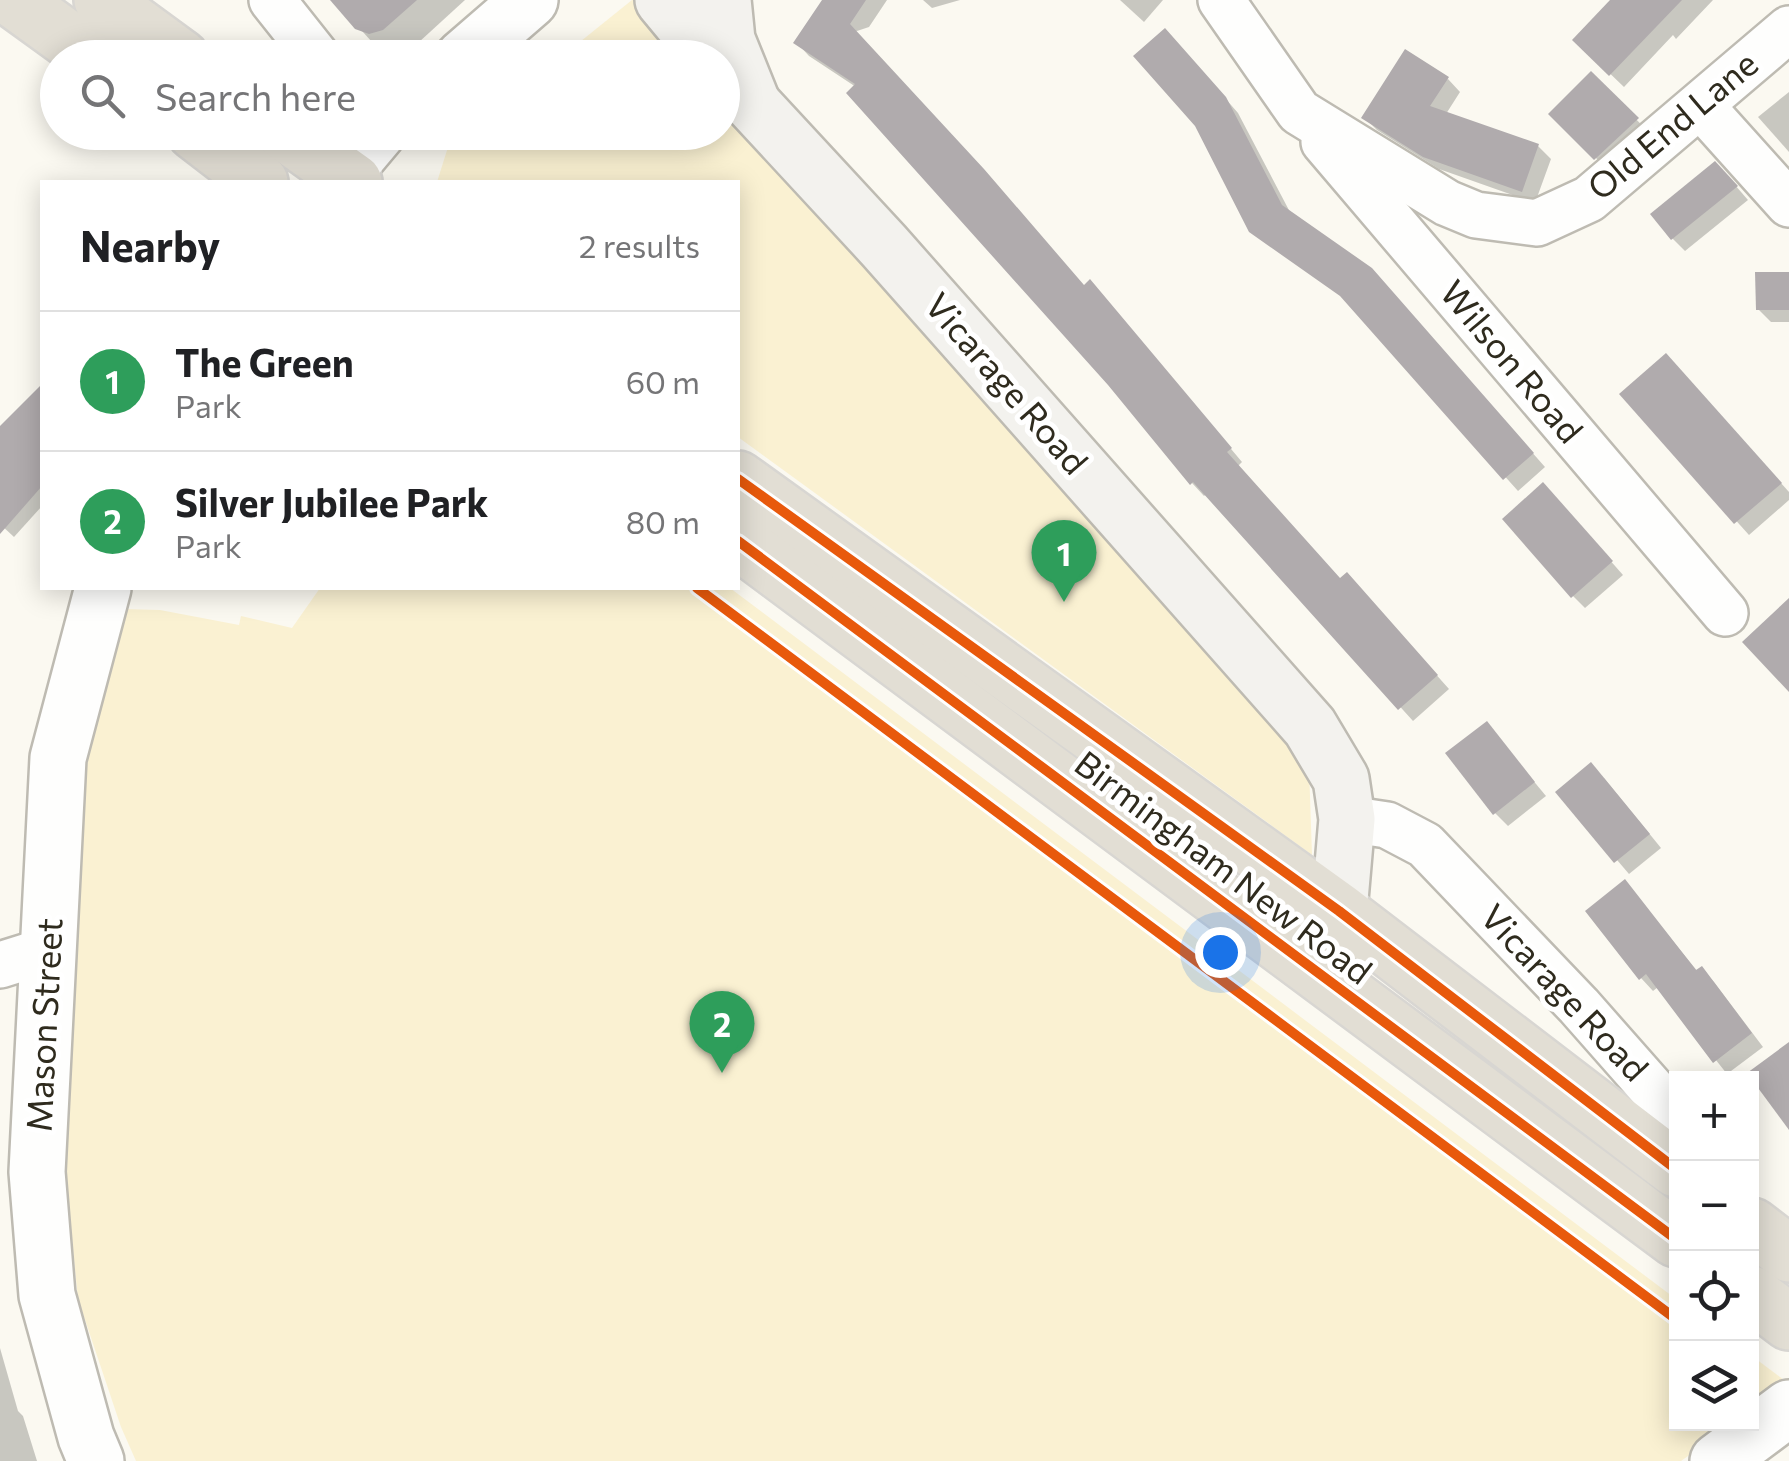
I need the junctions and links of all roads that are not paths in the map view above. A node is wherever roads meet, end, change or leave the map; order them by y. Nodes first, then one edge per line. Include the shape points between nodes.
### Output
1 (14, 0) edge
2 (102, 0) edge
3 (272, 0) edge
4 (530, 0) edge
5 (663, 0) edge
6 (723, 0) edge
7 (1221, 0) edge
8 (1789, 29) edge
9 (69, 40) edge
10 (156, 40) edge
11 (304, 40) edge
12 (483, 40) edge
13 (696, 40) edge
14 (728, 40) edge
15 (740, 90) edge
16 (1701, 106) junction
17 (1298, 112) junction
18 (218, 150) edge
19 (306, 150) edge
20 (365, 150) edge
21 (257, 180) edge
22 (344, 180) edge
23 (1789, 204) edge
24 (740, 480) edge
25 (740, 542) edge
26 (103, 590) edge
27 (1724, 613) dead end
28 (1346, 818) junction
29 (1339, 911) junction
30 (24, 957) edge
31 (1302, 960) junction
32 (1669, 1108) edge
33 (1669, 1163) edge
34 (1759, 1208) edge
35 (1759, 1231) edge
36 (1669, 1234) edge
37 (1789, 1242) edge
38 (1789, 1254) edge
39 (1759, 1299) edge
40 (1789, 1322) edge
41 (1789, 1408) edge
42 (96, 1461) edge
43 (1718, 1461) edge

1 - 9 highway
2 - 10 highway
3 - 11 street
4 - 12 street
5 - 13 main road
6 - 14 main road, Vicarage Road
7 - 17 street, Old End Lane
8 - 16 street, Old End Lane
15 - 28 main road, Vicarage Road via 1310,727 1341,780
16 - 17 street, Old End Lane via 1589,199 1536,223 1476,215 1448,203
16 - 23 street
17 - 27 street, Wilson Road
18 - 21 highway
19 - 22 highway
20 - 22 street
24 - 29 highway, Birmingham New Road
25 - 31 highway, Birmingham New Road
26 - 30 street, Mason Street via 58,758
28 - 29 main road, Vicarage Road
28 - 32 street, Vicarage Road via 1387,826 1425,845
29 - 31 main road
29 - 33 highway, Birmingham New Road
30 - 42 street, Mason Street via 46,1296
31 - 36 highway, Birmingham New Road
34 - 37 street
35 - 38 highway
39 - 40 highway
41 - 43 street

